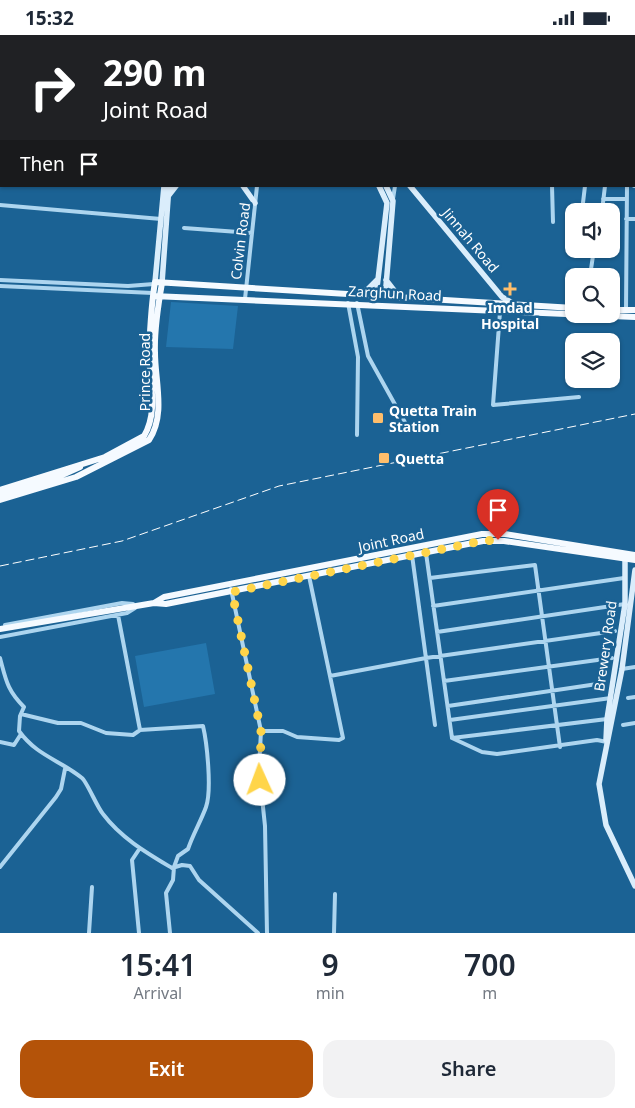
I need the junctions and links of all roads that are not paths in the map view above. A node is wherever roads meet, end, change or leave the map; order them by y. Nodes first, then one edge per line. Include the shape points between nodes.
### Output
1 (164, 187) edge
2 (169, 187) edge
3 (175, 187) edge
4 (244, 187) edge
5 (257, 187) edge
6 (379, 187) edge
7 (386, 187) edge
8 (395, 187) edge
9 (411, 187) edge
10 (552, 187) edge
11 (585, 187) edge
12 (605, 187) edge
13 (627, 187) edge
14 (169, 195) junction
15 (603, 199) junction
16 (626, 199) junction
17 (393, 201) junction
18 (255, 203) junction
19 (583, 203) edge
20 (603, 203) edge
21 (0, 205) edge
22 (161, 219) junction
23 (626, 219) junction
24 (635, 219) edge
25 (553, 222) dead end
26 (184, 228) dead end
27 (252, 233) junction
28 (380, 277) junction
29 (0, 280) edge
30 (386, 280) junction
31 (157, 283) junction
32 (0, 286) edge
33 (245, 289) junction
34 (155, 295) junction
35 (356, 295) junction
36 (400, 298) junction
37 (245, 299) junction
38 (348, 303) junction
39 (357, 303) junction
40 (516, 305) junction
41 (565, 308) edge
42 (620, 310) edge
43 (626, 310) junction
44 (635, 310) edge
45 (500, 312) junction
46 (635, 317) edge
47 (579, 397) dead end
48 (407, 426) dead end
49 (357, 435) dead end
50 (96, 463) junction
51 (0, 490) edge
52 (0, 495) edge
53 (0, 500) edge
54 (426, 553) junction
55 (412, 555) junction
56 (635, 555) edge
57 (625, 556) junction
58 (635, 560) edge
59 (635, 570) edge
60 (310, 576) junction
61 (430, 578) junction
62 (624, 578) junction
63 (230, 584) junction
64 (538, 590) junction
65 (232, 592) junction
66 (154, 603) junction
67 (625, 604) junction
68 (139, 605) junction
69 (434, 606) junction
70 (118, 615) junction
71 (541, 616) junction
72 (0, 628) edge
73 (615, 631) dead end
74 (437, 632) junction
75 (0, 637) edge
76 (544, 642) junction
77 (441, 657) junction
78 (0, 658) edge
79 (426, 658) junction
80 (612, 658) dead end
81 (549, 667) junction
82 (635, 667) edge
83 (622, 669) junction
84 (330, 675) junction
85 (444, 681) junction
86 (604, 683) dead end
87 (553, 691) junction
88 (635, 697) edge
89 (611, 698) junction
90 (628, 698) dead end
91 (448, 705) junction
92 (555, 706) junction
93 (21, 714) junction
94 (607, 719) junction
95 (450, 721) junction
96 (635, 723) edge
97 (435, 725) dead end
98 (623, 725) dead end
99 (557, 726) junction
100 (140, 730) junction
101 (261, 731) junction
102 (21, 733) junction
103 (452, 738) junction
104 (0, 741) edge
105 (607, 742) junction
106 (560, 747) junction
107 (65, 769) junction
108 (140, 848) junction
109 (0, 867) edge
110 (174, 867) junction
111 (635, 886) edge
112 (92, 887) dead end
113 (335, 894) dead end
114 (89, 933) edge
115 (139, 933) edge
116 (170, 933) edge
117 (258, 933) edge
118 (267, 933) edge
119 (334, 933) edge

1 - 22 main road, Prince Road
2 - 14 main road, Prince Road
3 - 14 main road
4 - 18 main road
5 - 18 street, Colvin Road
6 - 28 main road via 387,203
7 - 17 main road
8 - 17 street
9 - 40 main road, Jinnah Road via 502,297
10 - 25 street
11 - 19 street
12 - 15 street
13 - 16 street
14 - 31 main road, Prince Road
15 - 16 street
15 - 20 street
16 - 23 street
17 - 30 main road
18 - 27 street, Colvin Road
21 - 22 street
22 - 31 main road, Prince Road
23 - 24 street
23 - 43 street
26 - 27 street
27 - 33 street, Colvin Road
28 - 30 main road via 379,291 385,290
28 - 35 main road
29 - 31 street, Zarghun Road via 128,286
30 - 36 main road
31 - 33 main road, Zarghun Road
31 - 34 main road, Prince Road
32 - 34 street, Zarghun Road
33 - 35 main road, Zarghun Road
33 - 37 street, Colvin Road
34 - 37 main road, Zarghun Road
34 - 50 main road, Prince Road via 159,397 154,433 141,446
35 - 36 main road, Zarghun Road
36 - 40 main road, Zarghun Road
37 - 38 main road, Zarghun Road
38 - 39 main road, Zarghun Road
38 - 49 street via 358,357
39 - 45 main road, Zarghun Road
39 - 48 street via 368,356
40 - 41 main road, Zarghun Road
42 - 43 main road
43 - 44 main road
45 - 46 main road, Zarghun Road
45 - 47 street via 493,405
50 - 51 main road
50 - 52 main road
50 - 53 main road via 76,477
54 - 55 main road, Joint Road
54 - 57 main road, Joint Road via 498,540
54 - 61 street
55 - 60 main road, Joint Road
55 - 79 street
56 - 57 main road, Joint Road
57 - 58 main road, Joint Road
57 - 62 main road, Brewery Road
57 - 63 main road, Joint Road via 505,534 487,534
59 - 83 main road, Brewery Road
60 - 65 main road, Joint Road
60 - 84 street
61 - 64 street via 535,565
61 - 69 street
62 - 64 street
62 - 67 main road, Brewery Road
63 - 65 street
63 - 66 main road, Joint Road via 164,597
64 - 69 street
64 - 71 street
65 - 66 main road, Joint Road via 166,604
65 - 101 street
66 - 68 main road, Joint Road
67 - 71 street
67 - 89 main road, Brewery Road
68 - 70 street
68 - 72 main road, Joint Road
68 - 72 street via 122,603
69 - 74 street
70 - 75 street
70 - 100 street
71 - 74 street
71 - 76 street
73 - 76 street
74 - 77 street
76 - 77 street
76 - 81 street
77 - 79 street
77 - 85 street
78 - 93 street via 11,694 24,707
79 - 84 street
79 - 97 street
80 - 81 street
81 - 85 street
81 - 87 street
82 - 83 street
83 - 105 main road, Brewery Road
84 - 101 street via 342,738 297,737 282,731
85 - 91 street
86 - 87 street
87 - 91 street
87 - 92 street
88 - 90 street
89 - 92 street
89 - 94 main road, Brewery Road
91 - 95 street
92 - 95 street
92 - 99 street
93 - 100 street via 58,723 82,723 106,733 134,735
93 - 102 street
94 - 99 street
94 - 105 main road, Brewery Road
95 - 103 street
96 - 98 street
99 - 103 street
99 - 106 street
100 - 110 street via 203,726 209,749 207,805 193,831 188,849 178,856
101 - 118 street via 259,769 265,826
102 - 104 street via 14,745
102 - 107 street via 43,755
103 - 106 street via 496,755
105 - 106 street via 596,740
105 - 111 main road, Brewery Road via 599,784 601,806 606,825
107 - 108 street via 84,779 104,815
107 - 109 street via 61,789
108 - 110 street
108 - 115 street via 132,860
110 - 116 street via 173,880 166,893
110 - 117 street via 190,866 199,880
112 - 114 street
113 - 119 street

